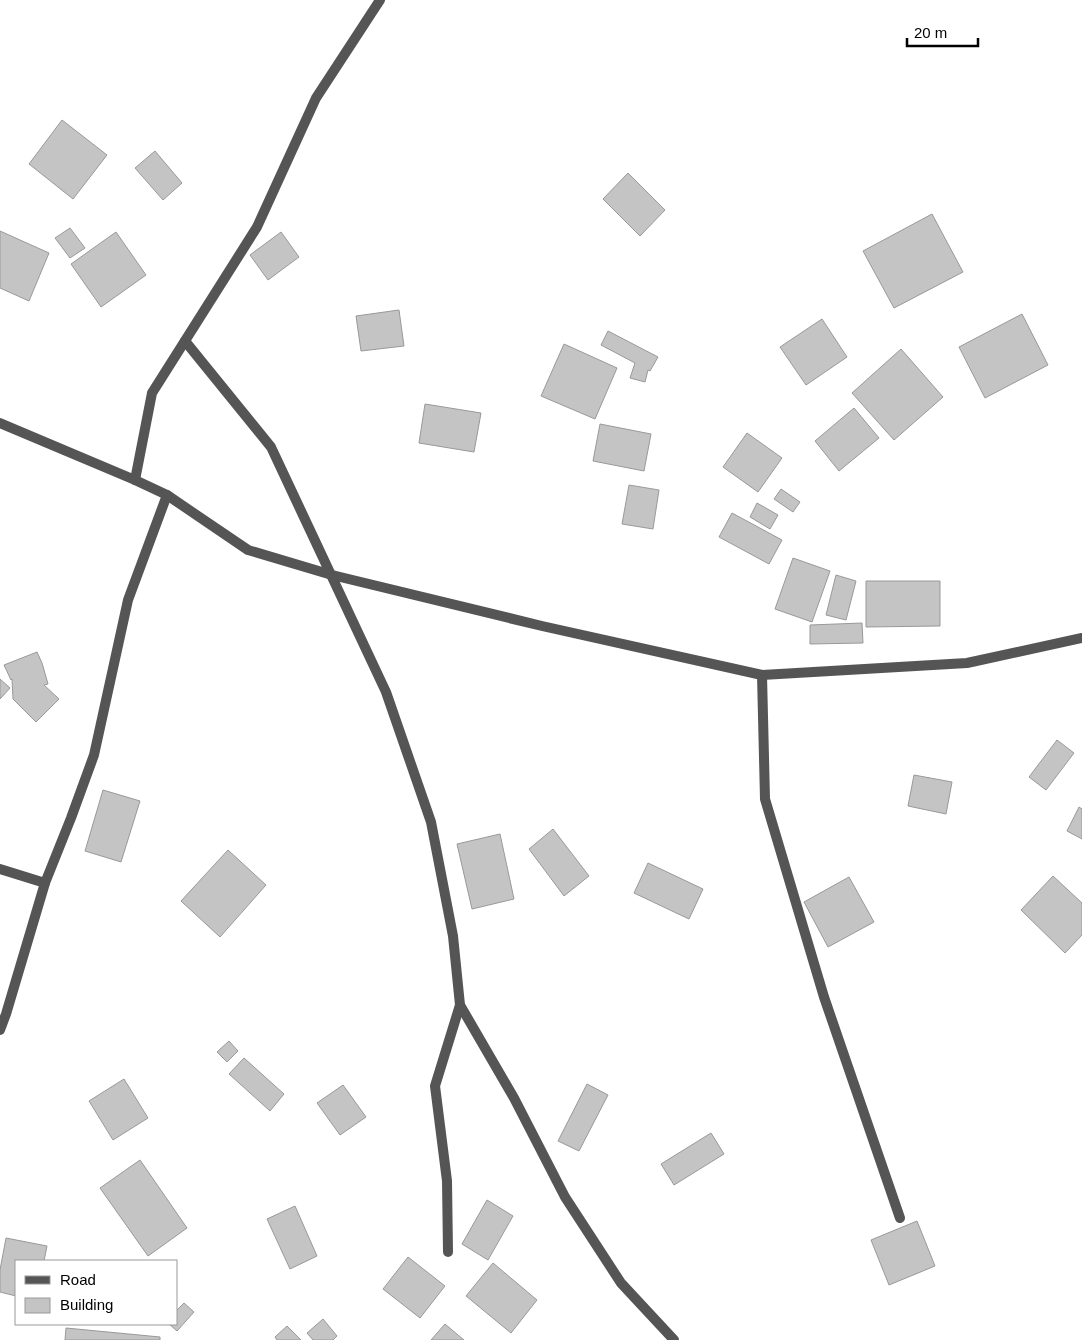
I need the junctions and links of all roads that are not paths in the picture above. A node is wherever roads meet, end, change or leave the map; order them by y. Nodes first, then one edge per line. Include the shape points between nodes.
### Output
1 (380, 0) edge
2 (184, 341) junction
3 (0, 423) edge
4 (135, 480) junction
5 (167, 495) junction
6 (332, 575) junction
7 (1082, 638) edge
8 (762, 675) junction
9 (0, 869) edge
10 (45, 883) junction
11 (460, 1005) junction
12 (0, 1030) edge
13 (900, 1218) dead end
14 (448, 1252) dead end
15 (674, 1340) edge

1 - 2 street via 316,98 257,227
2 - 4 street via 152,393
2 - 6 street via 271,447
3 - 4 street
4 - 5 street
5 - 6 street via 248,550
5 - 10 street via 128,600 94,755
6 - 8 street
6 - 11 street via 386,692 431,822 453,936
7 - 8 street via 967,663
8 - 13 street via 765,800 824,996
9 - 10 street
10 - 12 street
11 - 14 street via 435,1086 447,1181
11 - 15 street via 514,1098 565,1197 621,1283

